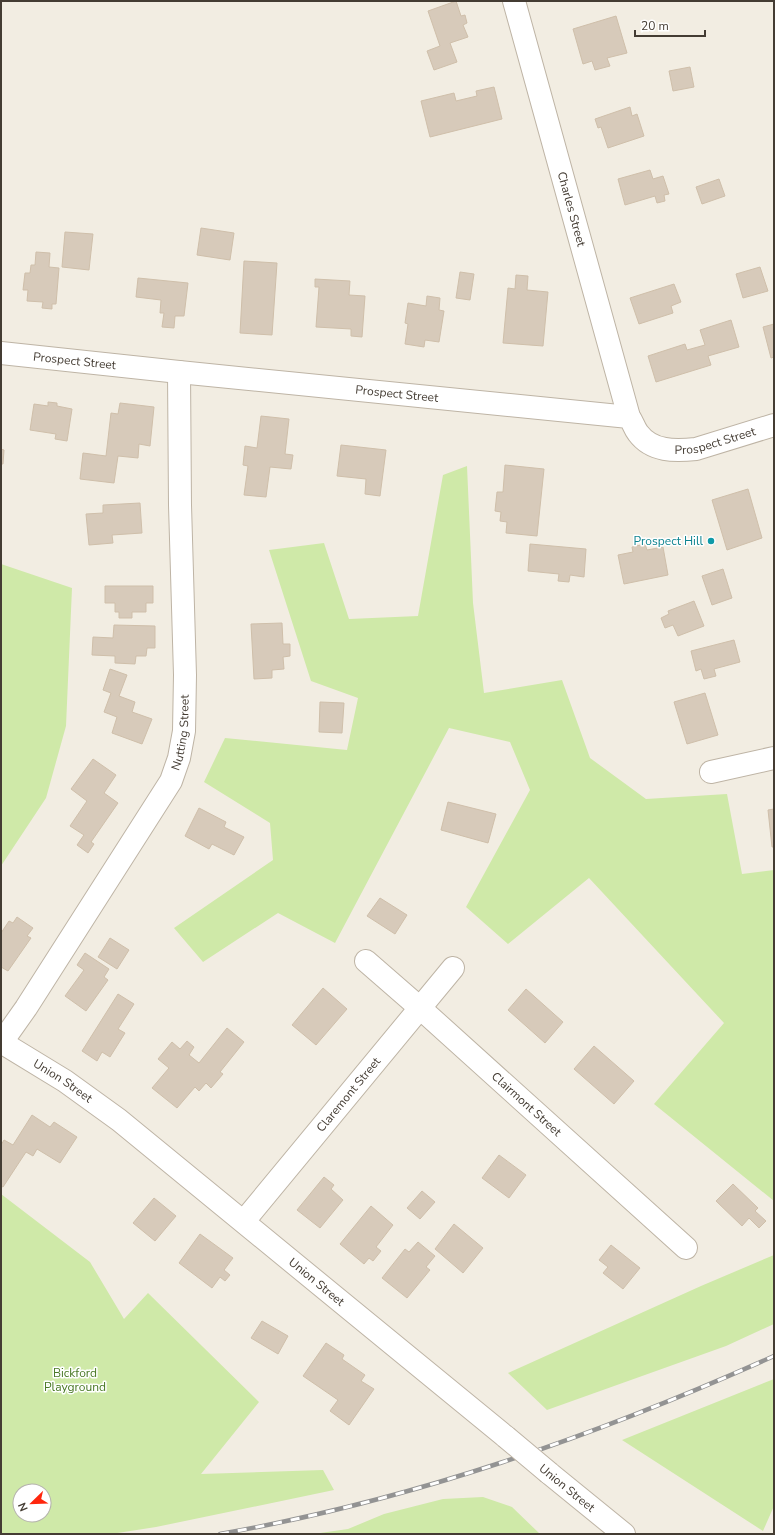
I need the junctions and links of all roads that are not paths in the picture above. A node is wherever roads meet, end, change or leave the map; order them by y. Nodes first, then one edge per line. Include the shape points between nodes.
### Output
1 (514, 1) edge
2 (1, 353) edge
3 (179, 372) junction
4 (629, 417) junction
5 (774, 425) edge
6 (774, 758) edge
7 (711, 772) dead end
8 (366, 961) dead end
9 (453, 968) dead end
10 (420, 1008) junction
11 (1, 1042) edge
12 (244, 1221) junction
13 (686, 1248) dead end
14 (624, 1534) edge

1 - 4 street, Charles Street
2 - 3 street, Prospect Street
3 - 4 street, Prospect Street
3 - 11 street, Nutting Street via 185,675 184,731 179,758 171,780 26,1008
4 - 5 street, Prospect Street via 644,440 669,450 696,448
6 - 7 street
8 - 10 street, Clairmont Street
9 - 10 street, Claremont Street
10 - 12 street, Claremont Street
10 - 13 street, Clairmont Street
11 - 12 street, Union Street via 65,1081 119,1120
12 - 14 street, Union Street, bridge

